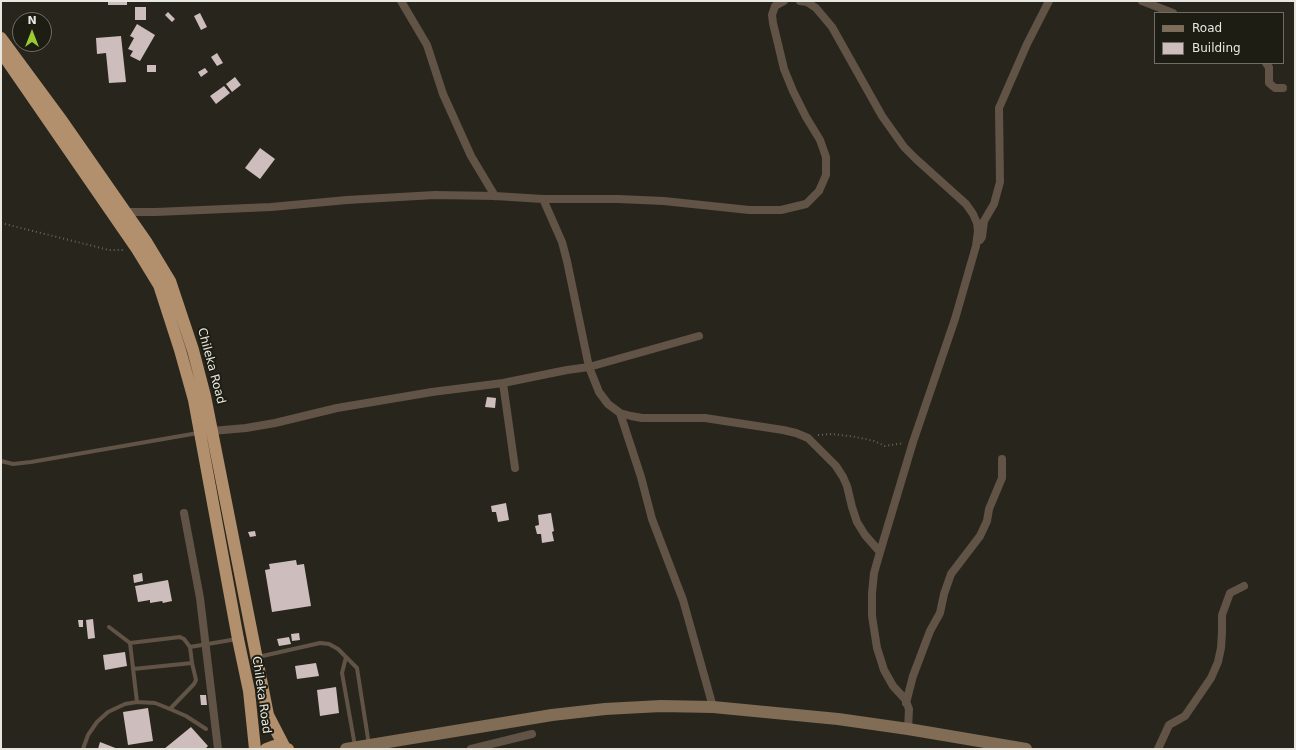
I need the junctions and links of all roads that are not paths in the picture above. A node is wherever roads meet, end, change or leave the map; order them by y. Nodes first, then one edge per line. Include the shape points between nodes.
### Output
1 (401, 1) edge
2 (784, 1) edge
3 (800, 1) edge
4 (1049, 1) edge
5 (1142, 1) edge
6 (1170, 12) edge
7 (1, 38) edge
8 (1, 52) edge
9 (1267, 64) edge
10 (1283, 88) dead end
11 (495, 196) junction
12 (543, 199) junction
13 (125, 212) junction
14 (976, 246) junction
15 (699, 336) dead end
16 (589, 367) junction
17 (503, 383) junction
18 (620, 413) junction
19 (212, 431) junction
20 (199, 432) junction
21 (1002, 459) dead end
22 (1, 461) edge
23 (515, 468) dead end
24 (184, 513) dead end
25 (880, 552) junction
26 (1244, 586) dead end
27 (110, 627) dead end
28 (238, 639) junction
29 (130, 643) junction
30 (206, 644) junction
31 (190, 647) junction
32 (256, 657) junction
33 (346, 657) junction
34 (192, 663) junction
35 (133, 669) junction
36 (137, 702) junction
37 (906, 703) junction
38 (713, 707) junction
39 (170, 709) junction
40 (206, 729) dead end
41 (908, 729) junction
42 (532, 734) dead end
43 (370, 746) junction
44 (286, 748) edge
45 (351, 748) edge
46 (83, 749) edge
47 (218, 749) edge
48 (255, 749) edge
49 (266, 749) edge
50 (471, 749) edge
51 (1026, 749) edge
52 (1158, 749) edge

1 - 11 street via 427,45 443,94 472,156
2 - 12 street via 775,6 772,14 784,69 826,157 826,175 819,191 806,204 781,210 750,210 664,201
3 - 14 street via 816,8 832,27 882,116 904,147 966,204 977,223
4 - 14 street via 999,108 1000,182 994,204 984,221 982,237
5 - 6 street
7 - 13 highway, Chileka Road
8 - 20 highway, Chileka Road via 159,285 194,400
9 - 10 street via 1269,83 1275,88
11 - 12 street
11 - 13 street via 390,197 264,207
12 - 16 street via 562,242
13 - 19 highway, Chileka Road via 170,281 206,396
14 - 25 street
15 - 16 street
16 - 17 street
16 - 18 street via 598,392
17 - 19 street via 432,392 344,407 275,423
17 - 23 street
18 - 25 street via 642,418 712,419 783,430 808,438 836,466 843,477 858,522 865,535
18 - 38 street via 659,539 683,600
19 - 32 highway, Chileka Road
20 - 22 lane via 31,462 13,464
20 - 28 highway, Chileka Road
21 - 37 street via 1002,478 989,509 987,521 980,536 951,574 940,613 930,631 913,676
24 - 30 street
25 - 37 street via 872,593 872,616 877,648 884,670
26 - 52 street via 1230,593 1222,615 1221,648 1211,678 1185,716 1169,725
27 - 29 lane
28 - 30 lane
28 - 48 highway, Chileka Road via 249,690
29 - 31 lane via 180,637
29 - 35 lane
30 - 31 lane
30 - 47 street
31 - 34 lane
32 - 33 lane via 320,642 338,649
32 - 44 highway, Chileka Road via 268,715
33 - 43 lane via 357,668
33 - 45 lane via 342,673
34 - 35 lane
34 - 39 lane via 196,680
35 - 36 lane
36 - 39 lane via 156,703
36 - 46 lane via 125,704 108,712 88,735
37 - 41 street via 909,709
38 - 41 main road via 838,719
38 - 43 main road via 661,706 567,713
39 - 40 lane
41 - 51 main road
42 - 50 street
43 - 45 main road
44 - 49 highway, Chileka Road via 274,746

